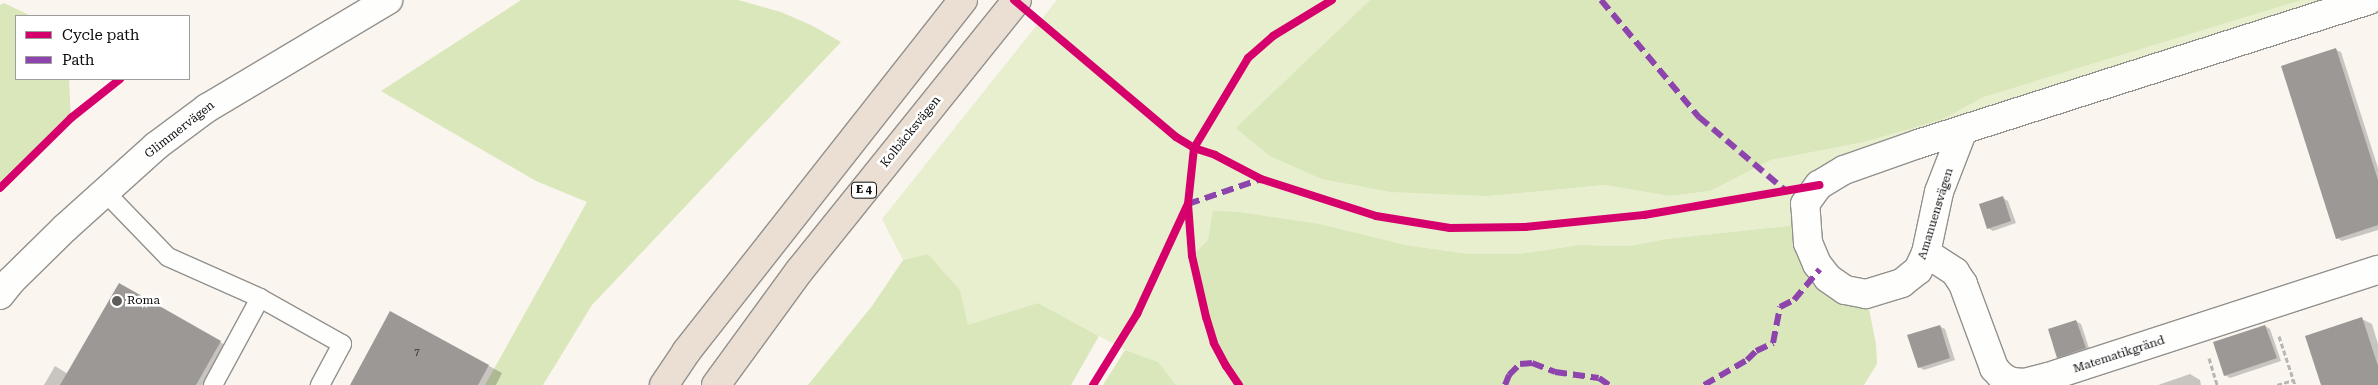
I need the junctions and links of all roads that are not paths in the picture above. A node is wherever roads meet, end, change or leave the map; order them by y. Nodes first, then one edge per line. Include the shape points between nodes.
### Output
1 (388, 0) edge
2 (963, 0) edge
3 (1017, 0) edge
4 (2369, 0) edge
5 (1963, 130) junction
6 (106, 193) junction
7 (1926, 253) junction
8 (2378, 270) edge
9 (0, 295) edge
10 (260, 298) junction
11 (213, 385) edge
12 (320, 385) edge
13 (664, 385) edge
14 (716, 385) edge

1 - 6 street, Glimmervägen via 207,108 156,146
2 - 13 highway via 698,337
3 - 14 highway, Kolbäcksvägen / E 4 via 800,270
4 - 5 street, Amanuensvägen
5 - 7 street, Amanuensvägen via 1940,192
5 - 7 street, Amanuensvägen via 1844,170 1819,186 1805,204 1808,243 1817,264 1828,278 1845,290 1866,294 1902,283 1918,270
6 - 9 street, Glimmervägen via 65,228
6 - 10 lane via 168,257
7 - 8 street, Matematikgränd via 1955,272 1963,284 1994,368 2002,377 2024,383
10 - 11 lane
10 - 12 lane via 342,344

